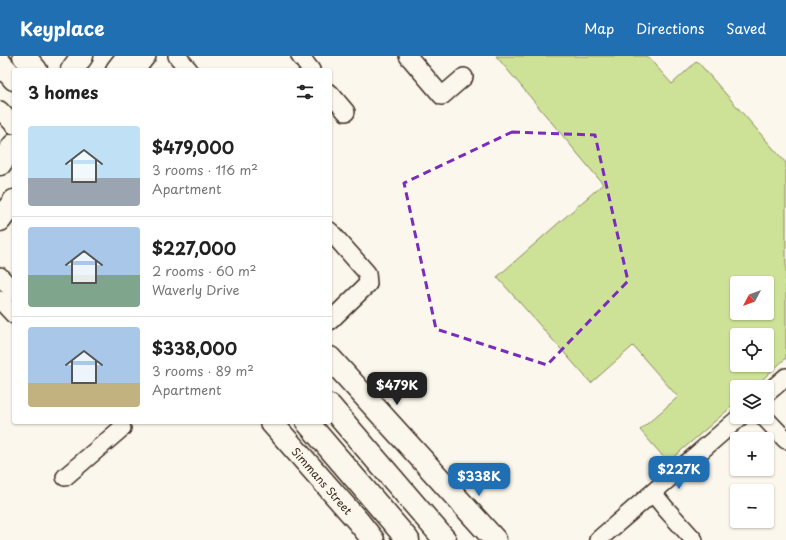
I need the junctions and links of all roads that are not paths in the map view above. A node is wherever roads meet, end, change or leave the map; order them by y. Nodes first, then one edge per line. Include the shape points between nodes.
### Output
1 (24, 56) edge
2 (82, 56) edge
3 (147, 56) edge
4 (177, 56) edge
5 (300, 56) edge
6 (408, 56) edge
7 (0, 63) edge
8 (125, 66) edge
9 (34, 68) edge
10 (73, 68) edge
11 (187, 68) edge
12 (309, 68) edge
13 (12, 77) edge
14 (464, 77) dead end
15 (332, 95) edge
16 (0, 110) edge
17 (346, 112) dead end
18 (12, 123) edge
19 (12, 148) edge
20 (0, 163) edge
21 (12, 205) edge
22 (0, 220) edge
23 (332, 233) edge
24 (0, 276) edge
25 (12, 290) edge
26 (0, 300) edge
27 (12, 313) edge
28 (332, 319) edge
29 (332, 360) edge
30 (786, 377) edge
31 (774, 387) edge
32 (332, 408) edge
33 (123, 424) edge
34 (273, 424) edge
35 (309, 424) edge
36 (732, 424) edge
37 (771, 424) edge
38 (786, 440) edge
39 (65, 477) dead end
40 (438, 477) junction
41 (653, 493) junction
42 (373, 540) edge
43 (408, 540) edge
44 (445, 540) edge
45 (475, 540) edge
46 (495, 540) edge
47 (598, 540) edge
48 (694, 540) edge

1 - 9 main road
2 - 10 main road
3 - 8 street
4 - 11 street
5 - 12 street
6 - 14 street via 442,96
7 - 13 main road
15 - 17 street
16 - 18 street
19 - 20 main road
21 - 22 main road
23 - 28 street via 367,273 368,284
24 - 25 street
26 - 27 street
29 - 40 main road
30 - 31 street
32 - 44 main road
33 - 39 street
34 - 42 main road, Simmans Street
35 - 43 main road
36 - 41 street
37 - 38 street
40 - 45 main road
40 - 46 main road
41 - 47 street
41 - 48 street

